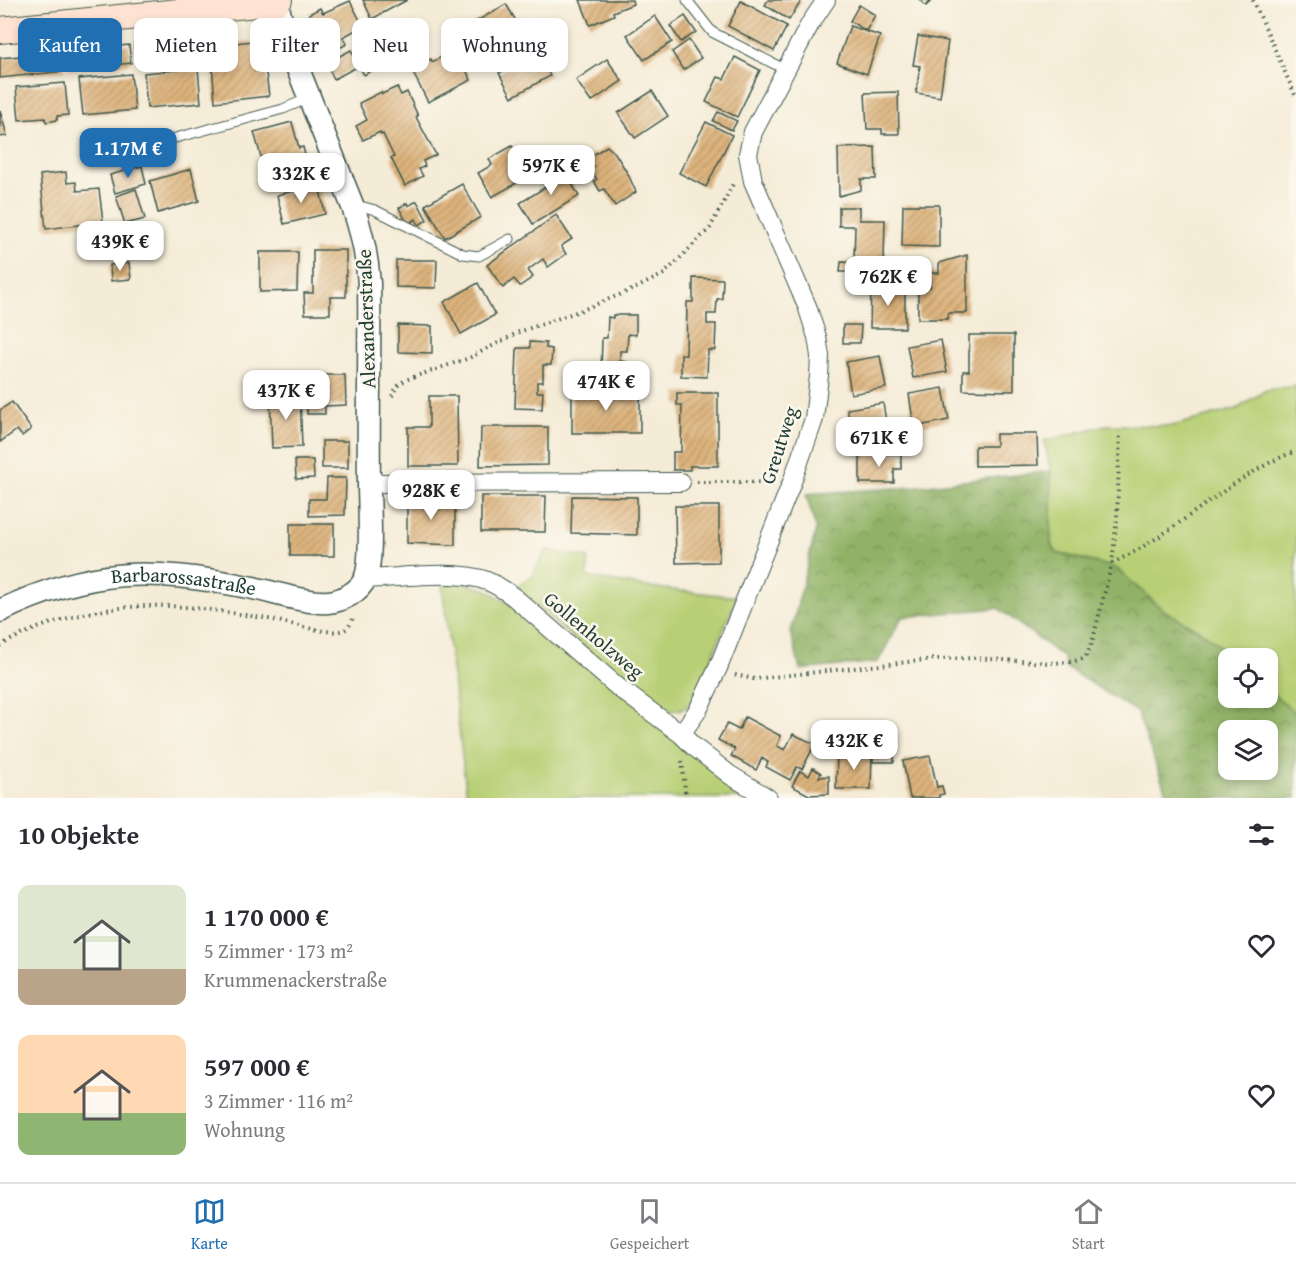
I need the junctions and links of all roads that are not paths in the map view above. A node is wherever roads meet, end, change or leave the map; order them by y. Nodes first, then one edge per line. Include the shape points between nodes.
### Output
1 (687, 0) edge
2 (826, 0) edge
3 (278, 1) edge
4 (0, 30) edge
5 (786, 70) junction
6 (309, 98) junction
7 (94, 160) dead end
8 (353, 207) junction
9 (510, 239) dead end
10 (681, 482) road end
11 (369, 483) junction
12 (363, 583) junction
13 (0, 611) edge
14 (681, 734) junction
15 (768, 798) edge

1 - 5 lane via 712,32
2 - 5 street
3 - 4 main road
3 - 6 street, Alexanderstraße via 284,34
5 - 14 street, Greutweg via 753,132 747,154 753,182 807,306 819,346 814,419 718,668 698,710
6 - 7 lane via 283,109
6 - 8 street, Alexanderstraße
8 - 9 lane via 375,210 467,255 482,255
8 - 11 street, Alexanderstraße via 368,272
10 - 11 street
11 - 12 street, Alexanderstraße via 369,560
12 - 13 street, Barbarossastraße via 342,598 322,602 202,579 113,575 43,591
12 - 14 street, Gollenholzweg via 460,575 497,585 619,688
14 - 15 street, Gollenholzweg via 730,775

